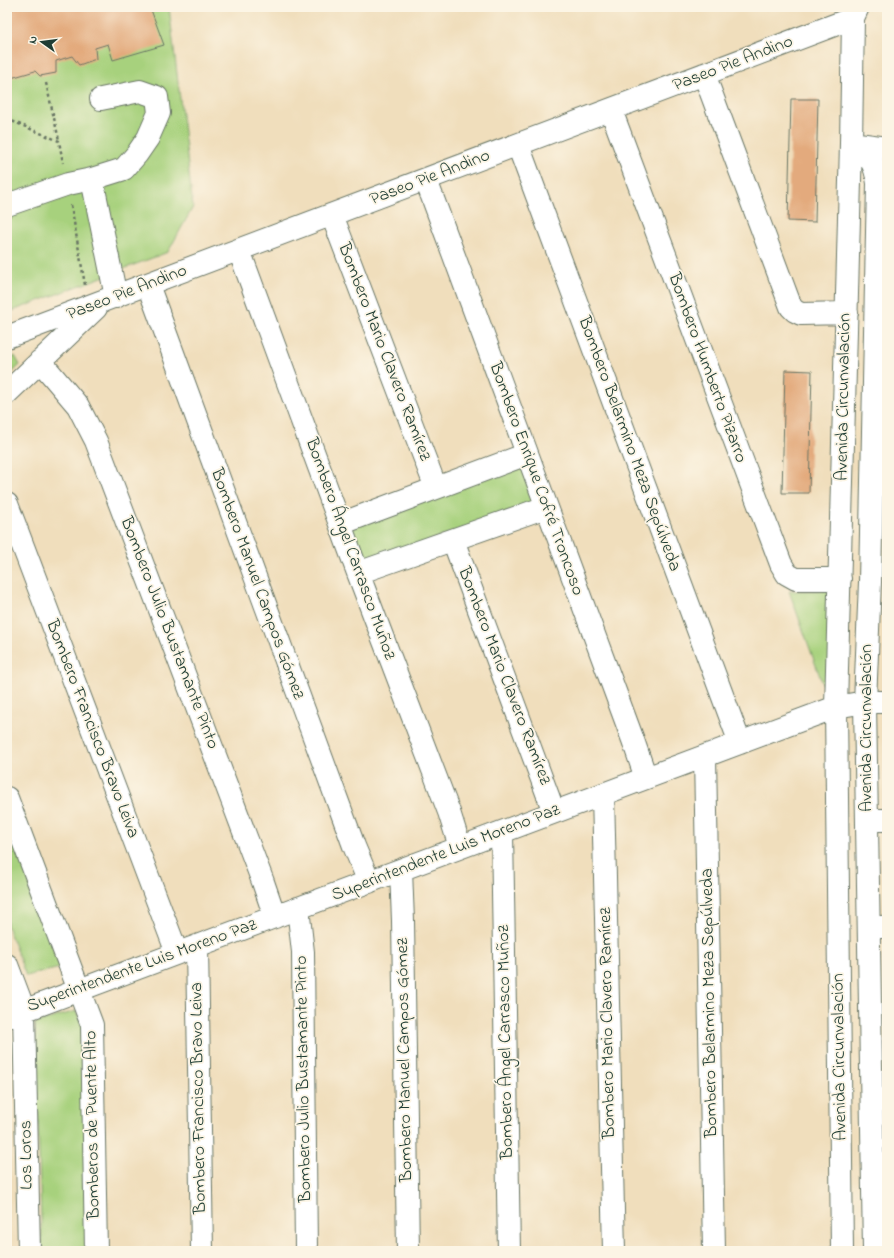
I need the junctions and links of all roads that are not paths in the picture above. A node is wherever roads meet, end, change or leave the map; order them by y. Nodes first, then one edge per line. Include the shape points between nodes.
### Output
1 (855, 13) edge
2 (704, 74) junction
3 (101, 99) dead end
4 (611, 110) junction
5 (851, 143) junction
6 (518, 145) junction
7 (887, 148) edge
8 (92, 179) junction
9 (426, 180) junction
10 (7, 205) edge
11 (332, 215) junction
12 (239, 250) junction
13 (882, 260) edge
14 (148, 285) junction
15 (108, 300) junction
16 (847, 313) junction
17 (7, 337) edge
18 (40, 361) junction
19 (881, 370) edge
20 (7, 394) edge
21 (527, 454) junction
22 (436, 488) junction
23 (7, 504) edge
24 (546, 507) junction
25 (340, 524) junction
26 (453, 540) junction
27 (358, 573) junction
28 (840, 579) junction
29 (865, 702) junction
30 (887, 702) edge
31 (836, 707) junction
32 (740, 743) junction
33 (705, 756) junction
34 (646, 778) junction
35 (603, 794) junction
36 (7, 798) edge
37 (554, 812) junction
38 (877, 820) edge
39 (502, 832) junction
40 (460, 847) junction
41 (401, 870) junction
42 (369, 882) junction
43 (298, 908) junction
44 (274, 917) junction
45 (878, 927) edge
46 (187, 950) junction
47 (7, 966) edge
48 (78, 990) junction
49 (16, 1014) edge
50 (29, 1251) edge
51 (96, 1251) edge
52 (202, 1251) edge
53 (306, 1251) edge
54 (408, 1251) edge
55 (509, 1251) edge
56 (614, 1251) edge
57 (714, 1251) edge
58 (842, 1251) edge
59 (874, 1251) edge

1 - 2 street, Paseo Pie Andino
1 - 5 street, Avenida Circunvalación
2 - 4 street, Paseo Pie Andino
2 - 16 street via 791,307 801,314
3 - 8 street via 140,91 157,97 159,113 148,138 124,169
4 - 6 street, Paseo Pie Andino
4 - 28 street, Bombero Humberto Pizarro via 781,564 787,574 796,579
5 - 7 street
5 - 13 street, Avenida Circunvalación via 866,154 876,169
5 - 16 street, Avenida Circunvalación
6 - 9 street, Paseo Pie Andino
6 - 32 street, Bombero Belarmino Meza Sepúlveda
8 - 10 street via 68,184
8 - 15 street
9 - 11 street, Paseo Pie Andino
9 - 21 street, Bombero Enrique Cofré Troncoso
11 - 12 street, Paseo Pie Andino
11 - 22 street, Bombero Mario Clavero Ramírez
12 - 14 street, Paseo Pie Andino
12 - 25 street, Bombero Ángel Carrasco Muñoz
13 - 19 street, Avenida Circunvalación
14 - 15 street, Paseo Pie Andino
14 - 42 street, Bombero Manuel Campos Gómez
15 - 17 street, Paseo Pie Andino
15 - 18 street
16 - 28 street, Avenida Circunvalación
18 - 20 street
18 - 44 street, Bombero Julio Bustamante Pinto via 78,406 96,441
19 - 29 street, Avenida Circunvalación
21 - 22 street
21 - 24 street, Bombero Enrique Cofré Troncoso
22 - 25 street
23 - 46 street, Bombero Francisco Bravo Leiva
24 - 26 street
24 - 34 street, Bombero Enrique Cofré Troncoso
25 - 27 street, Bombero Ángel Carrasco Muñoz
26 - 27 street
26 - 37 street, Bombero Mario Clavero Ramírez
27 - 40 street, Bombero Ángel Carrasco Muñoz
28 - 31 street, Avenida Circunvalación
29 - 30 street, Superintendente Luis Moreno Paz
29 - 31 street, Superintendente Luis Moreno Paz
29 - 38 street, Avenida Circunvalación
31 - 32 street, Superintendente Luis Moreno Paz
31 - 58 street, Avenida Circunvalación
32 - 33 street, Superintendente Luis Moreno Paz
33 - 34 street, Superintendente Luis Moreno Paz
33 - 57 street, Bombero Belarmino Meza Sepúlveda
34 - 35 street, Superintendente Luis Moreno Paz
35 - 37 street, Superintendente Luis Moreno Paz
35 - 56 street, Bombero Mario Clavero Ramírez
36 - 48 street, Bomberos de Puente Alto
37 - 39 street, Superintendente Luis Moreno Paz
38 - 45 street, Avenida Circunvalación
39 - 40 street, Superintendente Luis Moreno Paz
39 - 55 street, Bombero Ángel Carrasco Muñoz
40 - 41 street, Superintendente Luis Moreno Paz
41 - 42 street, Superintendente Luis Moreno Paz
41 - 54 street, Bombero Manuel Campos Gómez
42 - 43 street, Superintendente Luis Moreno Paz
43 - 44 street, Superintendente Luis Moreno Paz
43 - 53 street, Bombero Julio Bustamante Pinto via 303,952
44 - 46 street, Superintendente Luis Moreno Paz
45 - 59 street, Avenida Circunvalación
46 - 48 street, Superintendente Luis Moreno Paz
46 - 52 street, Bombero Francisco Bravo Leiva
47 - 49 street, Los Loros
48 - 49 street, Superintendente Luis Moreno Paz
48 - 51 street, Bomberos de Puente Alto via 92,1025
49 - 50 street, Los Loros

